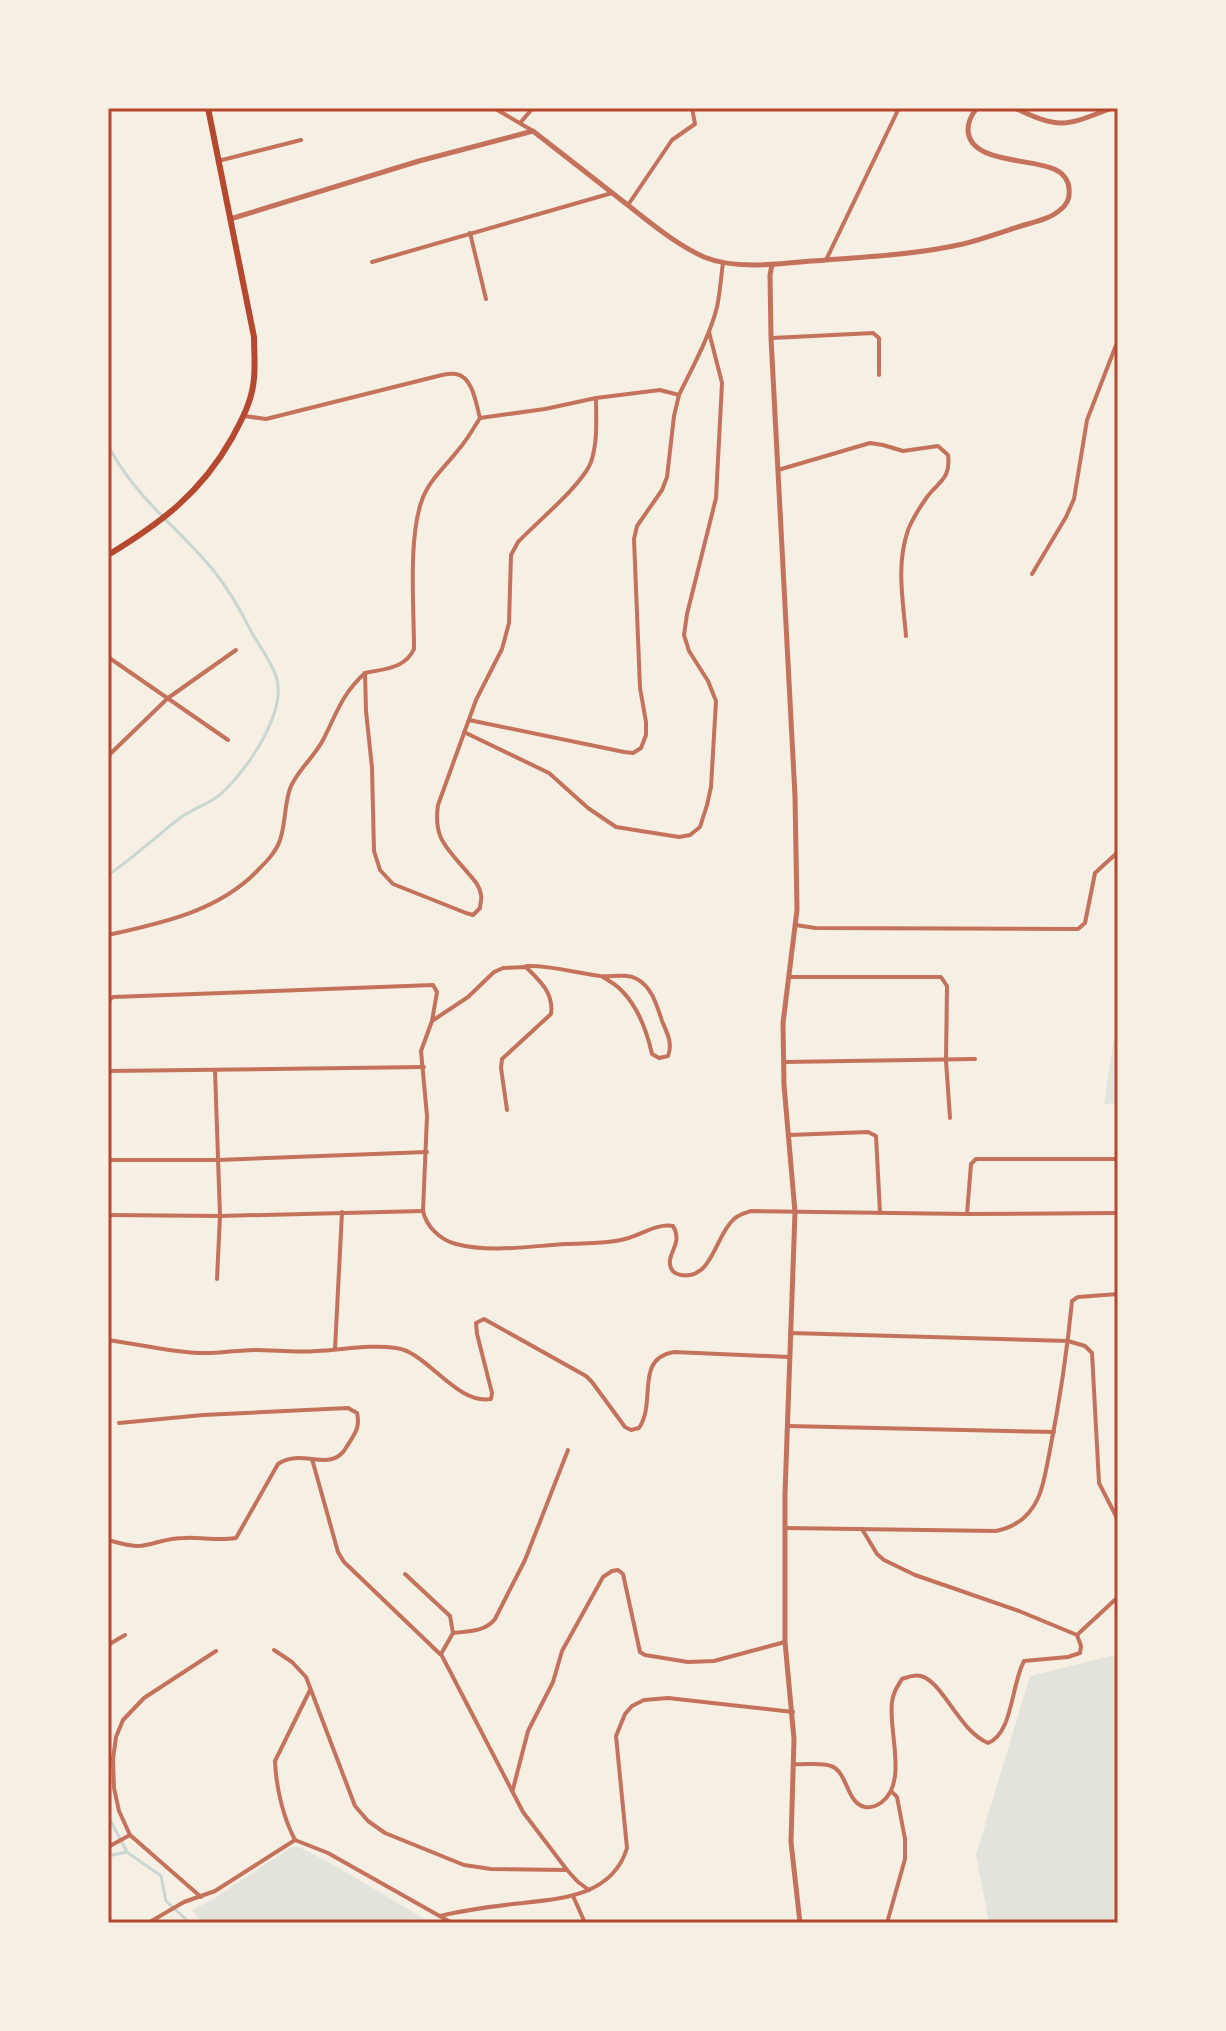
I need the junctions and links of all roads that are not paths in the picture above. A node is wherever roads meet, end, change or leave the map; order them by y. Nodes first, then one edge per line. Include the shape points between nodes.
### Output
1 (208, 108) edge
2 (494, 108) edge
3 (533, 108) edge
4 (692, 108) edge
5 (899, 108) edge
6 (977, 108) edge
7 (1015, 108) edge
8 (1112, 108) edge
9 (520, 123) junction
10 (533, 131) junction
11 (301, 140) dead end
12 (218, 161) junction
13 (612, 193) junction
14 (628, 205) junction
15 (229, 219) junction
16 (470, 233) junction
17 (826, 260) junction
18 (372, 262) dead end
19 (723, 263) junction
20 (772, 265) junction
21 (486, 299) dead end
22 (709, 332) junction
23 (771, 338) junction
24 (1118, 340) edge
25 (879, 375) dead end
26 (679, 395) junction
27 (596, 398) junction
28 (244, 416) junction
29 (480, 418) junction
30 (778, 470) junction
31 (108, 555) edge
32 (1032, 574) dead end
33 (906, 636) dead end
34 (236, 650) dead end
35 (108, 657) edge
36 (365, 673) junction
37 (168, 698) junction
38 (469, 720) junction
39 (464, 732) junction
40 (228, 740) dead end
41 (108, 756) edge
42 (1118, 852) edge
43 (796, 925) junction
44 (108, 935) edge
45 (526, 967) junction
46 (601, 976) junction
47 (789, 977) junction
48 (108, 1001) edge
49 (432, 1021) junction
50 (975, 1059) dead end
51 (946, 1061) junction
52 (784, 1062) junction
53 (424, 1067) junction
54 (215, 1070) junction
55 (108, 1071) edge
56 (507, 1110) dead end
57 (950, 1118) dead end
58 (789, 1135) junction
59 (427, 1152) junction
60 (1118, 1159) edge
61 (108, 1160) edge
62 (218, 1160) junction
63 (423, 1211) junction
64 (342, 1212) junction
65 (795, 1212) junction
66 (880, 1213) junction
67 (1118, 1213) edge
68 (967, 1214) junction
69 (108, 1215) edge
70 (220, 1216) junction
71 (217, 1279) dead end
72 (1118, 1294) edge
73 (790, 1333) junction
74 (108, 1340) edge
75 (1068, 1341) junction
76 (335, 1349) junction
77 (789, 1357) junction
78 (119, 1423) dead end
79 (787, 1426) junction
80 (1054, 1432) junction
81 (568, 1450) dead end
82 (312, 1459) junction
83 (1118, 1520) edge
84 (785, 1528) junction
85 (862, 1528) junction
86 (108, 1540) edge
87 (405, 1574) dead end
88 (1118, 1597) edge
89 (453, 1633) junction
90 (125, 1635) dead end
91 (1077, 1635) junction
92 (785, 1642) junction
93 (108, 1645) edge
94 (274, 1650) dead end
95 (216, 1651) dead end
96 (441, 1654) junction
97 (310, 1690) junction
98 (793, 1712) junction
99 (794, 1764) junction
100 (512, 1792) junction
101 (892, 1792) junction
102 (130, 1835) junction
103 (295, 1840) junction
104 (108, 1847) edge
105 (567, 1870) junction
106 (589, 1890) junction
107 (573, 1896) junction
108 (201, 1897) junction
109 (163, 1916) junction
110 (440, 1916) junction
111 (148, 1923) edge
112 (167, 1923) edge
113 (452, 1923) edge
114 (585, 1923) edge
115 (800, 1923) edge
116 (887, 1923) edge

1 - 12 main road
2 - 9 street
3 - 9 street
4 - 14 street via 695,124 672,140
5 - 17 street
6 - 17 street via 969,123 972,142 990,154 1060,171 1069,187 1061,210 965,243
7 - 8 street via 1060,124
9 - 10 street
10 - 13 street
10 - 15 street
11 - 12 street
12 - 15 main road
13 - 14 street
13 - 16 street
14 - 19 street via 676,242
15 - 28 main road via 254,337 253,389
16 - 18 street
16 - 21 street
17 - 20 street
19 - 20 street
19 - 22 street
20 - 23 street
22 - 26 street
22 - 39 street via 722,383 716,498 684,635 716,701 711,787 700,827 679,837 616,827 549,773
23 - 25 street via 873,333 879,338
23 - 30 street
24 - 32 street via 1087,420 1074,499
26 - 27 street via 660,390
26 - 38 street via 667,477 634,539 646,722 641,748 624,752
27 - 29 street
27 - 38 street via 596,437 587,470 511,555 509,623
28 - 29 street via 266,419 457,374 467,379
28 - 31 main road via 207,477 172,513
29 - 36 street via 423,498 414,549 410,658
30 - 33 street via 870,443 903,451 938,446 948,455 947,476 926,498 902,552
30 - 43 street via 795,796
34 - 37 street
35 - 37 street
36 - 39 street via 374,851 380,870 393,884 473,915 480,908 478,884 444,844 436,821
36 - 44 street via 349,687 322,743 291,785 280,841 246,882 193,912
37 - 40 street
37 - 41 street
38 - 39 street
42 - 43 street via 1095,873 1085,923 1078,929
43 - 47 street
45 - 46 street
45 - 49 street via 494,972
45 - 56 street via 544,985 552,1010 502,1059
46 - 46 street via 632,1004 652,1054 668,1056 670,1041 642,982 634,976
47 - 51 street via 941,977 947,986
47 - 52 street
48 - 49 street via 433,985 437,992
49 - 53 street via 421,1051
50 - 51 street
51 - 52 street
51 - 57 street
52 - 58 street
53 - 54 street
53 - 59 street
54 - 55 street
54 - 62 street
58 - 65 street
58 - 66 street via 876,1136
59 - 62 street
59 - 63 street
60 - 68 street via 976,1159 971,1164
61 - 62 street
62 - 70 street
63 - 64 street
63 - 65 street via 440,1236 473,1247 620,1241 658,1226 673,1226 677,1243 671,1268 683,1275 703,1270 734,1218 751,1211
64 - 70 street
64 - 76 street
65 - 66 street
65 - 73 street
66 - 68 street
67 - 68 street
69 - 70 street
70 - 71 street
72 - 75 street via 1072,1301
73 - 75 street
73 - 77 street
74 - 76 street via 202,1354
75 - 80 street
75 - 83 street via 1092,1353 1099,1483
76 - 77 street via 411,1352 440,1377 484,1401 492,1393 477,1334 476,1323 484,1319 586,1376 631,1430 639,1428 647,1412 653,1362 665,1354
77 - 79 street
78 - 82 street via 348,1408 357,1413 357,1430 341,1454
79 - 80 street
79 - 84 street
80 - 85 street via 1040,1495 1023,1519 1009,1528
81 - 89 street via 525,1560 495,1619 480,1630
82 - 86 street via 296,1457 278,1464 236,1538 165,1539 135,1546
82 - 96 street via 344,1562
84 - 85 street
84 - 92 street
85 - 91 street via 884,1560
87 - 89 street via 450,1616
88 - 91 street
89 - 96 street
90 - 93 street
91 - 101 street via 1080,1653 1024,1661 1003,1731 988,1743 960,1720 929,1680 919,1675 902,1679 891,1704 896,1767
92 - 98 street
92 - 100 street via 714,1661 645,1655 636,1640 623,1574 612,1571 603,1577 562,1651 528,1731
94 - 97 street via 306,1677
95 - 102 street via 144,1698 123,1720 113,1774 119,1811
96 - 100 street
97 - 103 street via 275,1761
97 - 105 street via 355,1806 385,1833 464,1865
98 - 99 street
98 - 106 street via 668,1698 632,1706 616,1736 627,1848 615,1871
99 - 101 street via 831,1766 856,1802 867,1808
99 - 115 street via 791,1842
100 - 105 street
101 - 116 street via 905,1859
102 - 104 street
102 - 108 street
103 - 108 street
103 - 110 street
105 - 106 street
106 - 107 street
107 - 110 street
107 - 114 street
108 - 109 street
109 - 111 street
109 - 112 street
110 - 113 street

